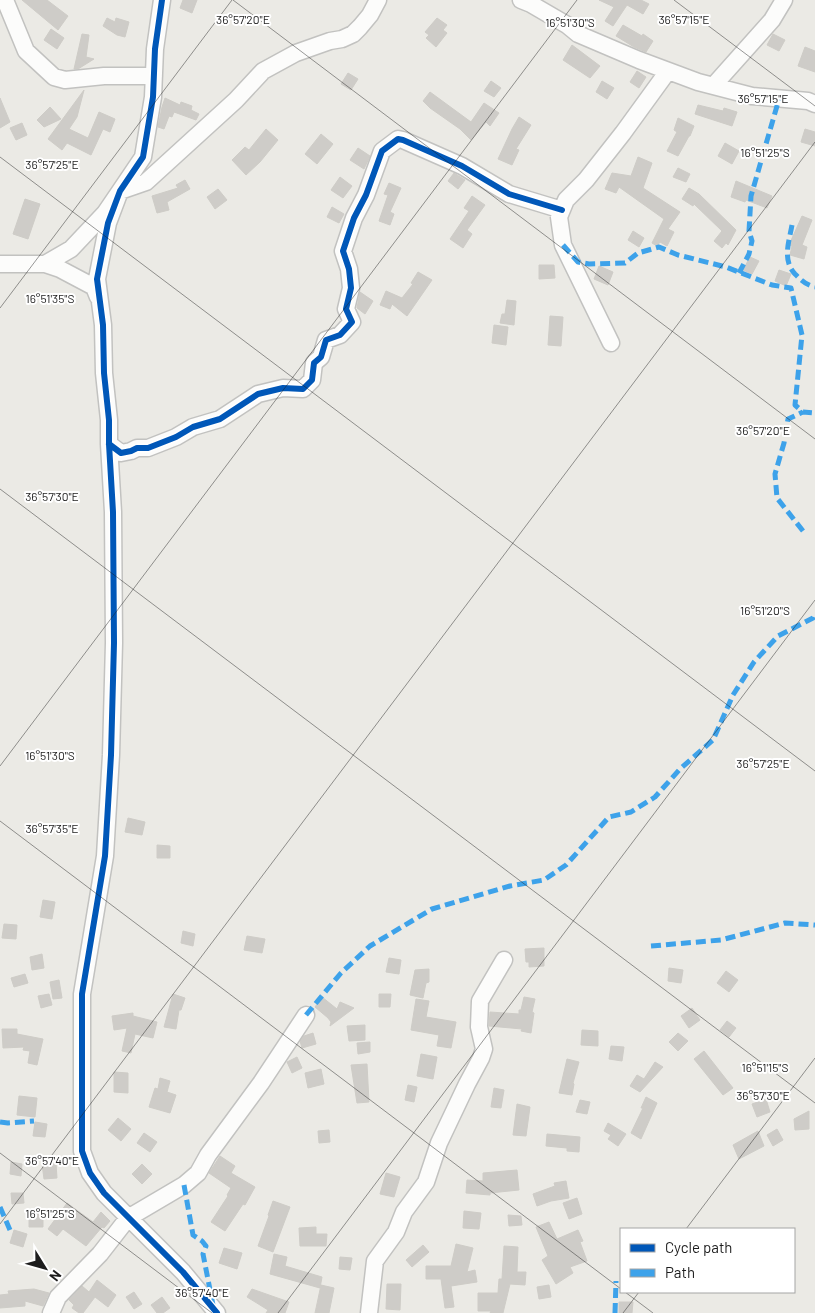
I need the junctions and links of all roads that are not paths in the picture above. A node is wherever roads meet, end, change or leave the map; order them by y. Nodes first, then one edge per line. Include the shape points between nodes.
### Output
1 (5, 0) edge
2 (162, 0) edge
3 (378, 0) edge
4 (521, 0) edge
5 (784, 0) edge
6 (541, 5) edge
7 (668, 71) junction
8 (154, 76) junction
9 (714, 85) junction
10 (815, 104) edge
11 (120, 191) junction
12 (562, 210) junction
13 (0, 264) edge
14 (45, 264) junction
15 (100, 303) junction
16 (611, 343) dead end
17 (108, 444) junction
18 (504, 960) dead end
19 (306, 1015) dead end
20 (128, 1218) junction
21 (51, 1313) edge
22 (217, 1313) edge
23 (369, 1313) edge

1 - 8 street via 26,51 54,77 66,80
2 - 8 street
3 - 11 street via 353,34 296,53 263,71 146,182
4 - 6 street
5 - 9 street via 772,20
6 - 7 street via 578,34
7 - 9 street
7 - 12 street via 624,133 566,200
8 - 11 street via 143,157
9 - 10 street via 752,96
11 - 14 street via 105,214 71,249
11 - 15 street via 108,223 97,279
12 - 16 street via 559,217 563,245
12 - 17 street via 509,194 462,166 398,139 382,151 343,251 351,288 346,309 352,322 340,335 326,340 321,357 314,363 312,380 303,388 283,388 258,394 220,419 193,427 148,448 121,453
13 - 14 street
14 - 15 street via 94,287
15 - 17 street
17 - 20 street via 114,572 111,755 105,856 82,994 82,1152 90,1173
18 - 23 street via 480,1001 479,1026 484,1049 481,1058 439,1143 426,1182 375,1260
19 - 20 street via 198,1173 184,1185
20 - 21 street via 100,1254 58,1297
20 - 22 street via 183,1272

